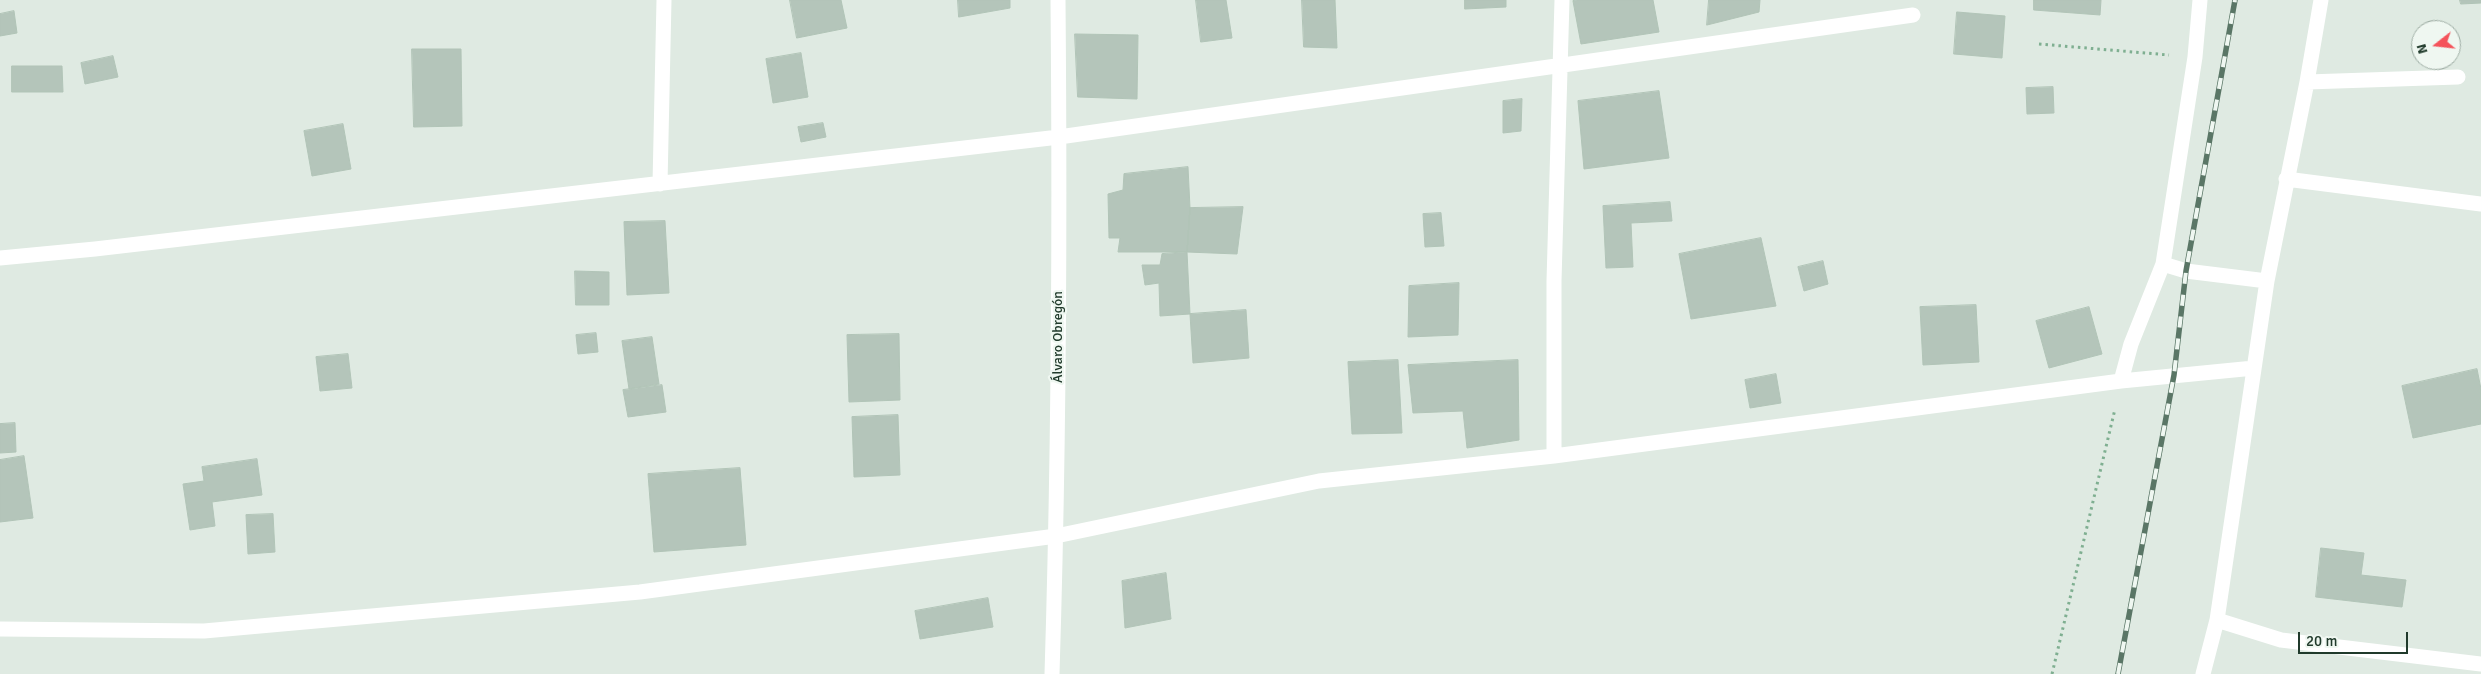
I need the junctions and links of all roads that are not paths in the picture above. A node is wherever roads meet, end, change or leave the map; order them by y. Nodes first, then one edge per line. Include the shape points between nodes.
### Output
1 (664, 0) edge
2 (1058, 0) edge
3 (1562, 0) edge
4 (2200, 0) edge
5 (2321, 0) edge
6 (1913, 15) dead end
7 (1559, 66) junction
8 (2458, 77) dead end
9 (2307, 82) junction
10 (1059, 138) junction
11 (2286, 178) junction
12 (660, 184) junction
13 (2481, 204) edge
14 (0, 258) edge
15 (2163, 264) junction
16 (2266, 281) junction
17 (2254, 368) junction
18 (2122, 381) junction
19 (1554, 456) junction
20 (1056, 536) junction
21 (2217, 620) junction
22 (0, 629) edge
23 (2481, 664) edge
24 (1052, 674) edge
25 (2203, 674) edge

1 - 12 street
2 - 10 street, Álvaro Obregón
3 - 7 street
4 - 15 street via 2195,57
5 - 9 street
6 - 7 street
7 - 10 street
7 - 19 street
8 - 9 street
9 - 11 street
10 - 12 street
10 - 20 street, Álvaro Obregón
11 - 13 street
11 - 16 street
12 - 14 street
15 - 16 street via 2186,271
15 - 18 street via 2131,344
16 - 17 street
17 - 18 street
17 - 21 street
18 - 19 street
19 - 20 street via 1319,481
20 - 22 street via 640,592 204,631
20 - 24 street, Álvaro Obregón
21 - 23 street via 2281,640
21 - 25 street

